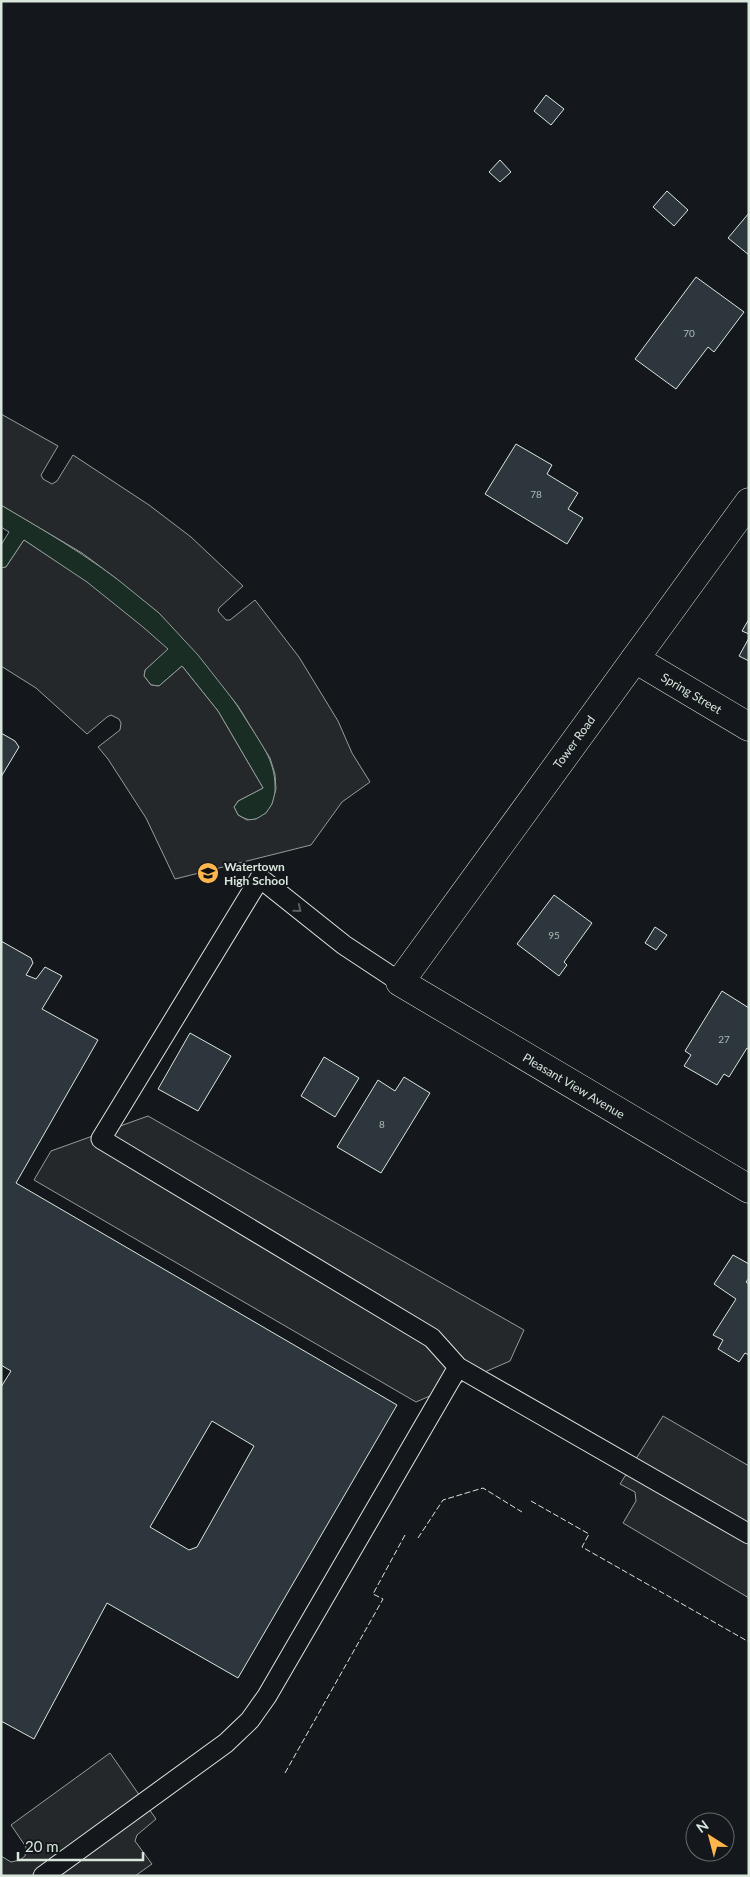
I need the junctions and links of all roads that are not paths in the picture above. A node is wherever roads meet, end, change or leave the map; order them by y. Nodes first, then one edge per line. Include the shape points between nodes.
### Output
1 (749, 502) edge
2 (635, 659) junction
3 (749, 727) edge
4 (400, 982) junction
5 (749, 1189) edge
6 (458, 1367) junction
7 (749, 1534) edge
8 (43, 1876) edge

1 - 2 street, Tower Road
2 - 3 street, Spring Street
2 - 4 street, Tower Road
4 - 5 street, Pleasant View Avenue
6 -> 4 lane via 432,1338 101,1139 260,878 344,945
6 - 7 lane
6 - 8 lane via 250,1720 226,1743

